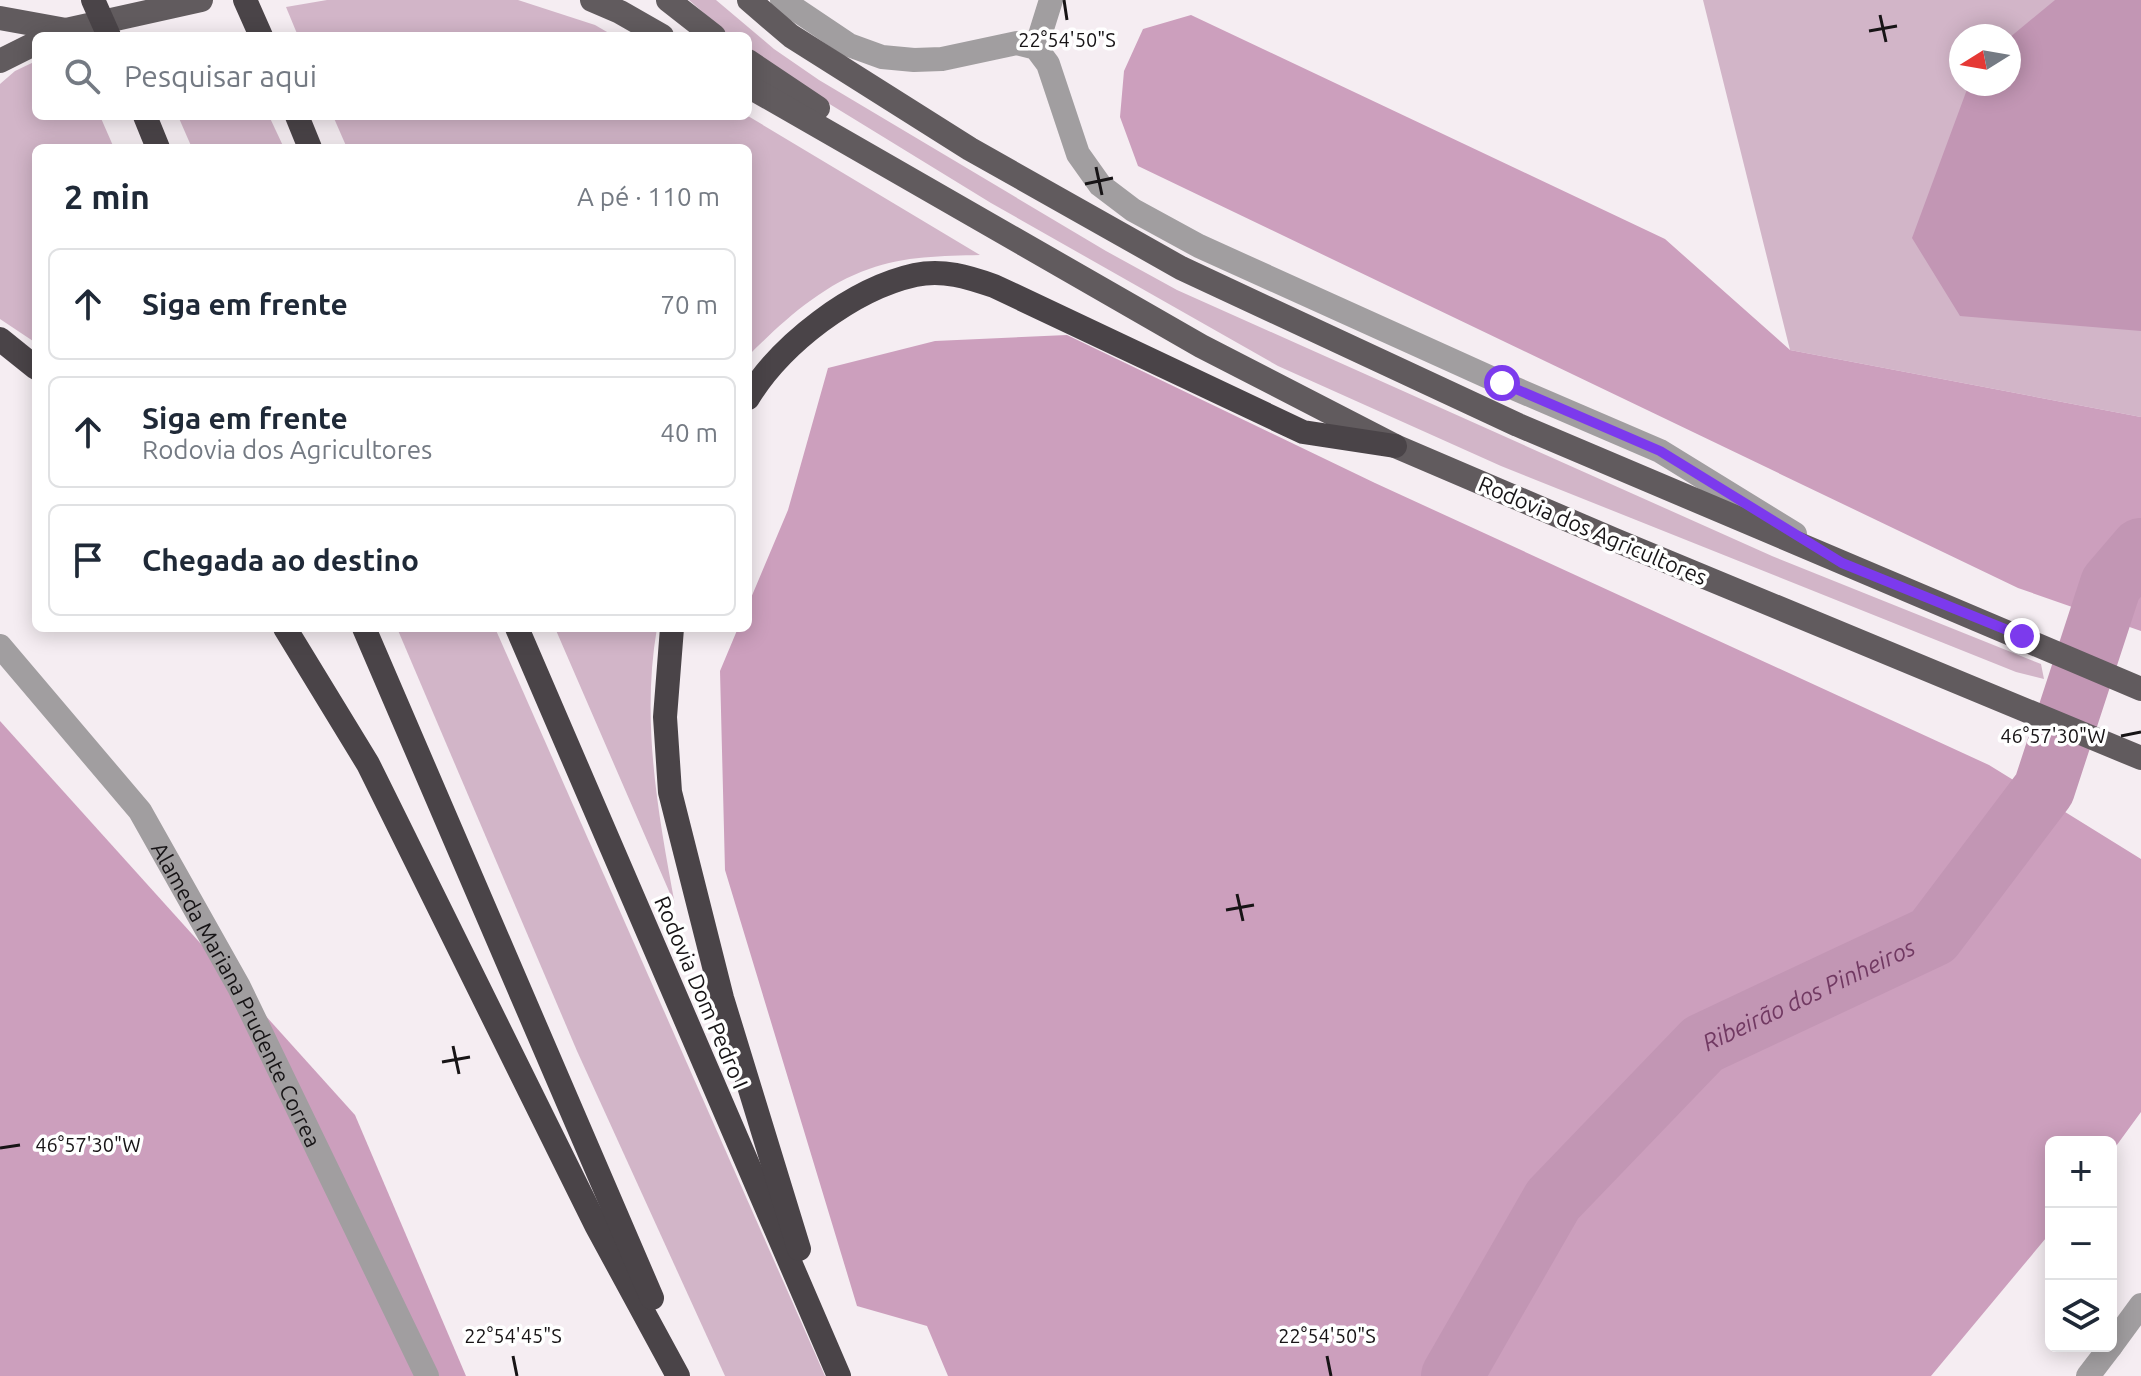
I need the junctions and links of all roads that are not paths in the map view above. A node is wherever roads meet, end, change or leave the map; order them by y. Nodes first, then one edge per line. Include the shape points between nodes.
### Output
1 (93, 0) edge
2 (201, 0) edge
3 (245, 0) edge
4 (592, 0) edge
5 (668, 0) edge
6 (749, 0) edge
7 (782, 0) edge
8 (1051, 0) edge
9 (0, 18) edge
10 (55, 32) edge
11 (63, 32) edge
12 (107, 32) edge
13 (259, 32) edge
14 (655, 32) edge
15 (709, 32) edge
16 (32, 45) edge
17 (1036, 48) junction
18 (0, 61) edge
19 (752, 64) edge
20 (752, 88) edge
21 (147, 120) edge
22 (299, 120) edge
23 (156, 144) edge
24 (308, 144) edge
25 (1061, 267) junction
26 (0, 339) edge
27 (32, 365) edge
28 (752, 391) edge
29 (1395, 446) junction
30 (1842, 563) junction
31 (287, 632) edge
32 (366, 632) edge
33 (519, 632) edge
34 (672, 632) edge
35 (0, 646) edge
36 (2141, 689) edge
37 (2141, 758) edge
38 (2141, 1305) edge
39 (2117, 1338) edge
40 (2106, 1352) edge
41 (838, 1373) edge
42 (427, 1376) edge
43 (678, 1376) edge
44 (685, 1376) edge
45 (2088, 1376) edge

1 - 12 highway, bridge
2 - 11 main road
3 - 13 highway
4 - 14 main road
5 - 15 main road
6 - 30 main road via 791,36 970,149 1181,268 1518,425
7 - 17 street via 849,45 882,57 942,59 1017,43
8 - 17 street
9 - 10 main road
16 - 18 main road
17 - 30 street via 1048,64 1078,154 1100,185 1133,210 1199,246 1660,451
19 - 25 main road
20 - 25 main road
21 - 23 highway
22 - 24 highway
25 - 29 main road, Rodovia dos Agricultores
26 - 27 highway
28 - 29 highway via 763,373 801,337 878,287 917,275 956,274 994,286 1303,432
29 - 37 main road, Rodovia dos Agricultores
30 - 36 main road
31 - 43 highway via 368,764 589,1211
32 - 44 highway
33 - 41 highway, Rodovia Dom Pedro I
34 - 41 highway via 665,717 670,792 722,998
35 - 42 street, Alameda Mariana Prudente Correa via 140,811 239,987
38 - 39 street
40 - 45 street

